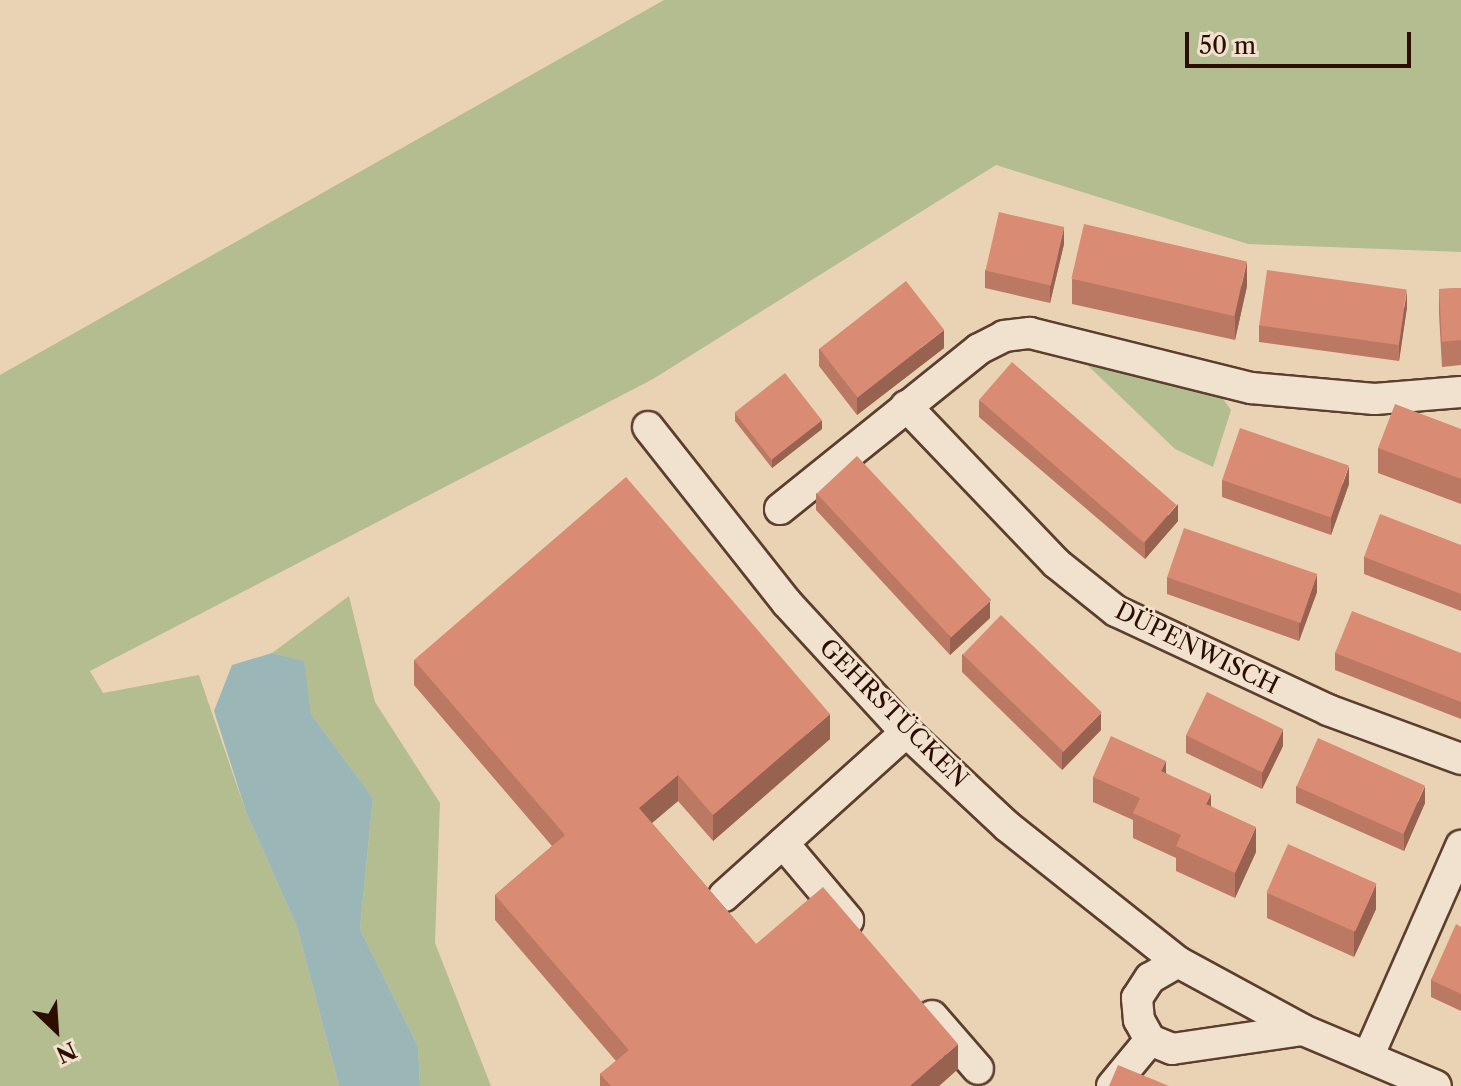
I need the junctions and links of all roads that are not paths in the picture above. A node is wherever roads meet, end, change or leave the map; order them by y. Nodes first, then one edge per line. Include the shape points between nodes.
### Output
1 (1461, 392) edge
2 (906, 406) junction
3 (648, 427) dead end
4 (780, 509) dead end
5 (906, 732) junction
6 (1461, 759) edge
7 (783, 843) junction
8 (1461, 846) edge
9 (724, 896) dead end
10 (872, 947) edge
11 (1178, 962) junction
12 (910, 990) edge
13 (1303, 1030) junction
14 (1150, 1040) junction
15 (1368, 1057) junction
16 (978, 1069) dead end
17 (1112, 1086) edge
18 (1435, 1086) edge

1 - 2 street via 1375,399 1251,388 1030,333 1004,336 979,349
2 - 4 street
2 - 6 street, DÜPENWISCH via 1056,563 1116,611 1301,698
3 - 5 street, GEHRSTÜCKEN via 787,603
5 - 7 street
5 - 11 street, GEHRSTÜCKEN via 1007,826
7 - 9 street
7 - 10 street
8 - 15 street
11 - 13 street, GEHRSTÜCKEN
11 - 14 street via 1150,978 1137,998 1139,1020
12 - 16 street
13 - 14 street via 1172,1049
13 - 15 street, GEHRSTÜCKEN
14 - 17 street
15 - 18 street, GEHRSTÜCKEN

